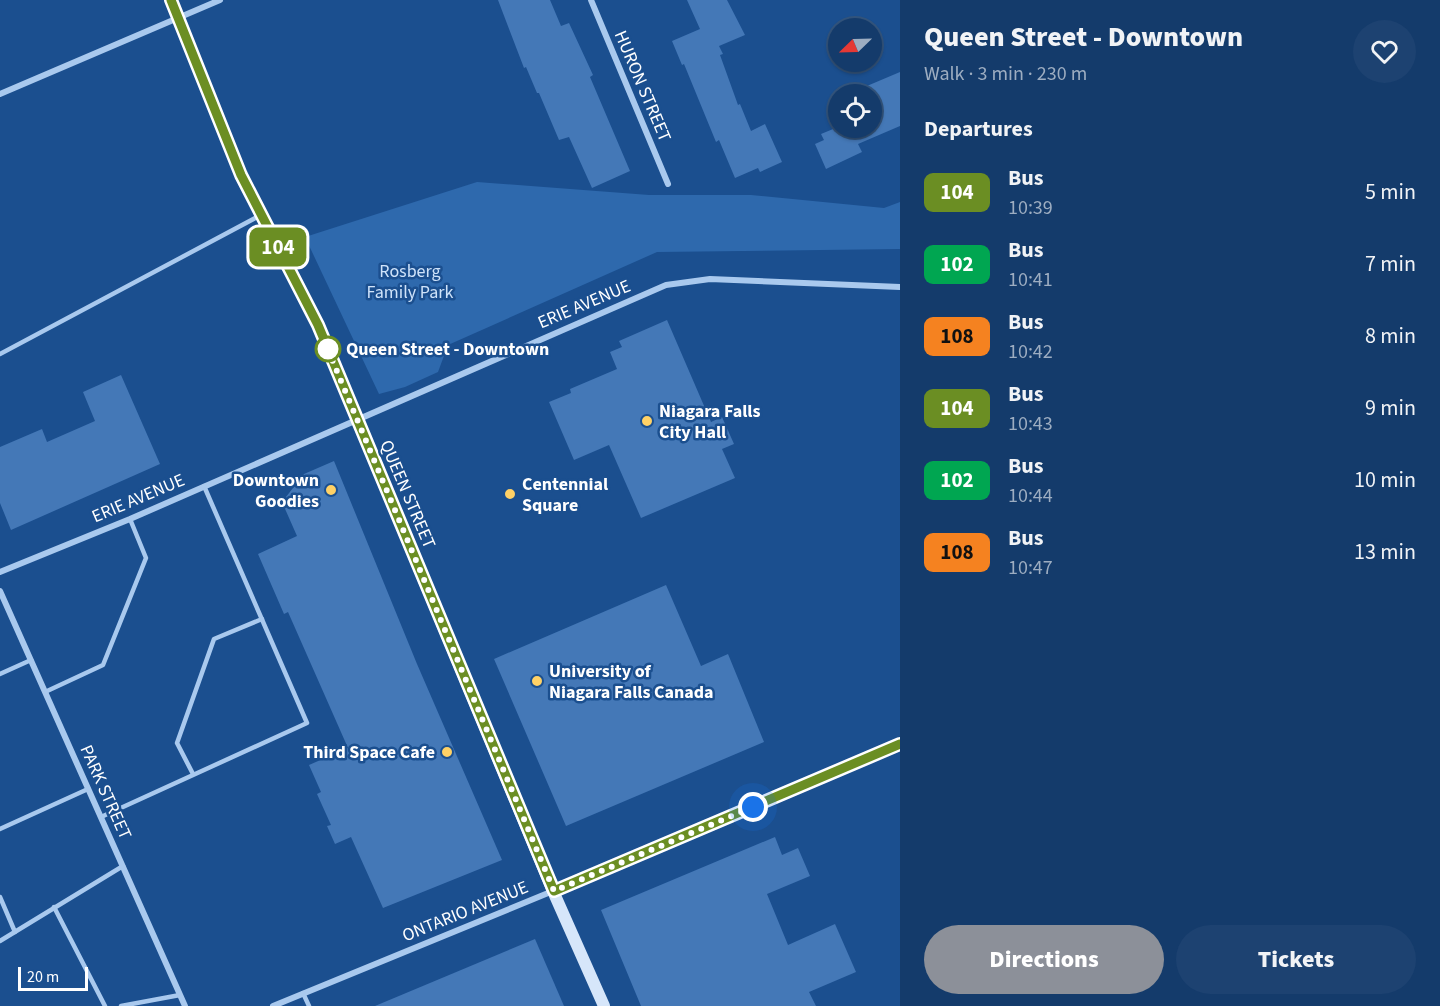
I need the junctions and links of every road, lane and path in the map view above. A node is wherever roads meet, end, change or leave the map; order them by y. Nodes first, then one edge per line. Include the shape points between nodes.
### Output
1 (171, 0) edge
2 (220, 0) edge
3 (591, 0) edge
4 (178, 17) junction
5 (0, 94) edge
6 (668, 184) dead end
7 (261, 215) junction
8 (900, 287) edge
9 (0, 354) edge
10 (357, 418) junction
11 (204, 486) junction
12 (130, 519) junction
13 (0, 572) edge
14 (0, 591) edge
15 (262, 619) junction
16 (31, 660) junction
17 (0, 674) edge
18 (45, 692) junction
19 (900, 744) edge
20 (193, 774) junction
21 (88, 789) junction
22 (101, 816) junction
23 (0, 829) edge
24 (123, 866) junction
25 (554, 891) junction
26 (0, 897) edge
27 (54, 908) junction
28 (15, 932) junction
29 (0, 941) edge
30 (303, 993) junction
31 (180, 995) junction
32 (105, 1006) edge
33 (121, 1006) edge
34 (185, 1006) edge
35 (273, 1006) edge
36 (309, 1006) edge
37 (604, 1006) edge

1 - 4 street, QUEEN STREET
2 - 4 street
3 - 6 street, HURON STREET
4 - 5 street
4 - 7 street, QUEEN STREET
7 - 9 lane
7 - 10 street, QUEEN STREET via 318,325
8 - 10 street, ERIE AVENUE via 710,279 666,285
10 - 11 street, ERIE AVENUE
10 - 25 street, QUEEN STREET
11 - 12 street, ERIE AVENUE
11 - 15 lane
12 - 13 street, ERIE AVENUE
12 - 18 lane via 147,558 103,665
14 - 16 street, PARK STREET
15 - 20 lane via 214,639 177,743
15 - 20 lane via 307,723
16 - 17 lane
16 - 18 street, PARK STREET
18 - 21 street, PARK STREET
19 - 25 street, ONTARIO AVENUE
20 - 22 lane
21 - 22 street, PARK STREET
21 - 23 lane
22 - 24 street, PARK STREET
24 - 27 lane
24 - 31 street, PARK STREET
25 - 30 street, ONTARIO AVENUE
25 - 37 street, QUEEN STREET
26 - 28 lane
27 - 28 lane
27 - 32 lane
28 - 29 lane
30 - 35 street, ONTARIO AVENUE
30 - 36 lane
31 - 33 lane
31 - 34 street, PARK STREET

